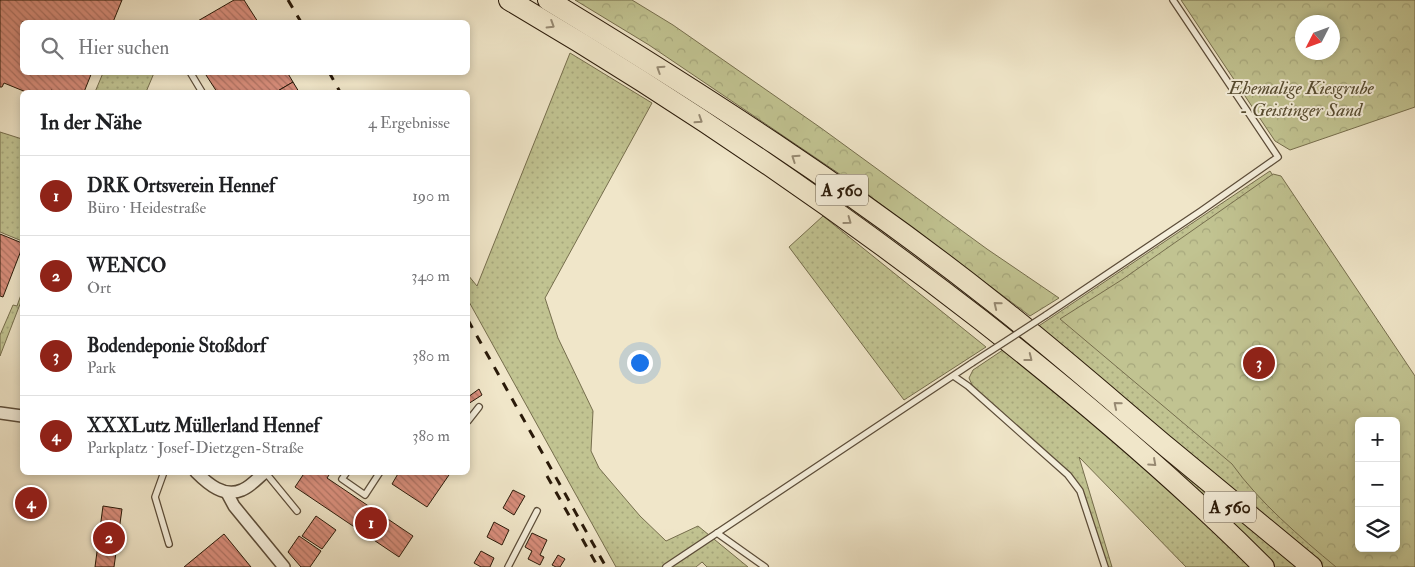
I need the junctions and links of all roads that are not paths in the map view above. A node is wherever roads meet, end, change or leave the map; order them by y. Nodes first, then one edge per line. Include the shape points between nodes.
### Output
1 (509, 0) edge
2 (548, 0) edge
3 (1173, 0) edge
4 (192, 75) edge
5 (201, 90) edge
6 (955, 377) junction
7 (479, 408) dead end
8 (0, 413) edge
9 (20, 416) edge
10 (470, 419) edge
11 (1168, 448) junction
12 (163, 475) edge
13 (199, 475) edge
14 (261, 475) edge
15 (267, 475) edge
16 (345, 475) edge
17 (378, 475) edge
18 (228, 493) junction
19 (1187, 494) junction
20 (297, 511) dead end
21 (536, 511) dead end
22 (717, 533) junction
23 (169, 544) dead end
24 (284, 567) edge
25 (508, 567) edge
26 (666, 567) edge
27 (764, 567) edge
28 (1105, 567) edge
29 (1247, 567) edge
30 (1264, 567) edge
31 (1293, 567) edge
32 (1312, 567) edge

1 -> 19 highway, A 560 via 734,142 904,261 1052,376
11 -> 2 highway, A 560 via 992,301 860,203 640,55
3 - 6 lane, bridge via 1278,157
4 - 5 lane
6 - 22 lane
6 - 28 lane via 1068,475 1080,491
7 - 10 lane
8 - 9 street
11 - 31 highway, A 560
11 - 32 highway
12 - 23 lane via 155,497
13 - 18 street via 210,486
14 - 18 street via 242,490
15 - 20 lane
16 - 17 lane via 342,479 365,495
18 - 24 street via 234,506
19 - 29 highway
19 - 30 highway, A 560
21 - 25 lane
22 - 26 lane
22 - 27 lane

